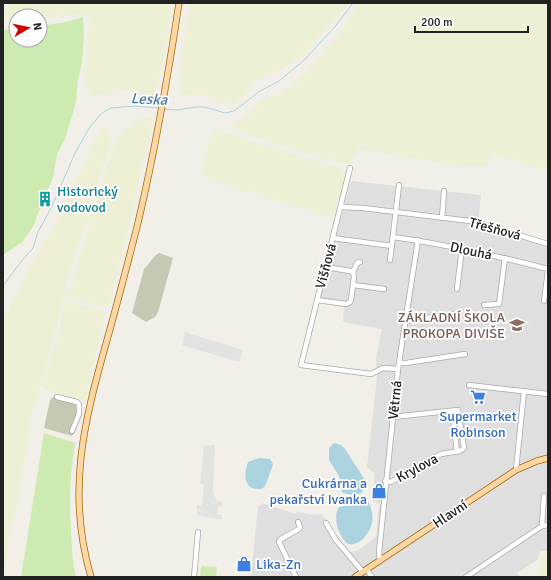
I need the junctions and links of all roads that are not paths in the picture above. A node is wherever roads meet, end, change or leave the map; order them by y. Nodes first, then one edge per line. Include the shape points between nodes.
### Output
1 (179, 3) edge
2 (350, 168) dead end
3 (399, 185) dead end
4 (444, 191) dead end
5 (341, 207) junction
6 (395, 212) junction
7 (442, 218) junction
8 (393, 237) junction
9 (333, 238) junction
10 (418, 240) junction
11 (548, 244) edge
12 (392, 246) junction
13 (462, 248) junction
14 (505, 258) junction
15 (390, 260) dead end
16 (360, 262) dead end
17 (325, 267) junction
18 (548, 270) edge
19 (353, 272) junction
20 (353, 285) junction
21 (384, 289) dead end
22 (457, 289) dead end
23 (317, 300) junction
24 (544, 301) dead end
25 (484, 305) dead end
26 (456, 314) dead end
27 (406, 321) junction
28 (465, 354) dead end
29 (400, 363) junction
30 (398, 369) junction
31 (469, 385) dead end
32 (524, 391) junction
33 (548, 394) edge
34 (57, 397) dead end
35 (393, 417) junction
36 (72, 431) dead end
37 (548, 458) edge
38 (516, 470) junction
39 (385, 481) junction
40 (544, 496) dead end
41 (298, 522) dead end
42 (326, 523) dead end
43 (548, 525) edge
44 (542, 526) junction
45 (198, 532) dead end
46 (82, 541) junction
47 (380, 561) junction
48 (365, 571) junction
49 (87, 577) edge
50 (91, 577) edge
51 (194, 577) edge
52 (296, 577) edge
53 (355, 577) edge
54 (372, 577) edge
55 (466, 577) edge

1 - 46 main road via 165,97 138,223 86,420 80,453 78,482
2 - 5 street, Višňová
3 - 6 street
4 - 7 street
5 - 6 street, Třešňová
5 - 9 street, Višňová
6 - 7 street, Třešňová
6 - 8 street
7 - 11 street, Třešňová via 478,222
8 - 10 street, Dlouhá
8 - 12 street
9 - 12 street
9 - 17 street, Višňová
10 - 13 street, Dlouhá
10 - 27 street, Větrná
12 - 15 street
13 - 14 street, Dlouhá
13 - 22 street
14 - 18 street, Dlouhá
14 - 25 street via 499,304
16 - 19 street
17 - 19 street
17 - 23 street, Višňová
18 - 24 street
19 - 20 street
20 - 21 street
20 - 23 street via 351,300 348,303
23 - 30 street, Višňová via 301,364 371,374 383,368
26 - 27 street
27 - 29 street, Větrná
28 - 29 street
29 - 30 street, Větrná
30 - 35 street, Větrná
31 - 32 street
32 - 33 street
32 - 38 street
34 - 36 street via 79,404 79,414
35 - 39 street, Větrná
35 - 39 street, Krylova via 458,410 464,448 441,454 391,482
37 - 38 main road, Hlavní
38 - 47 main road, Hlavní
39 - 47 street, Větrná
40 - 44 street
41 - 52 street via 299,529 279,542
42 - 48 street via 336,540
43 - 44 street
44 - 55 street
45 - 51 street
46 - 49 main road via 82,557
46 - 50 main road
47 - 48 main road, Hlavní
48 - 53 main road, Hlavní
48 - 54 street

